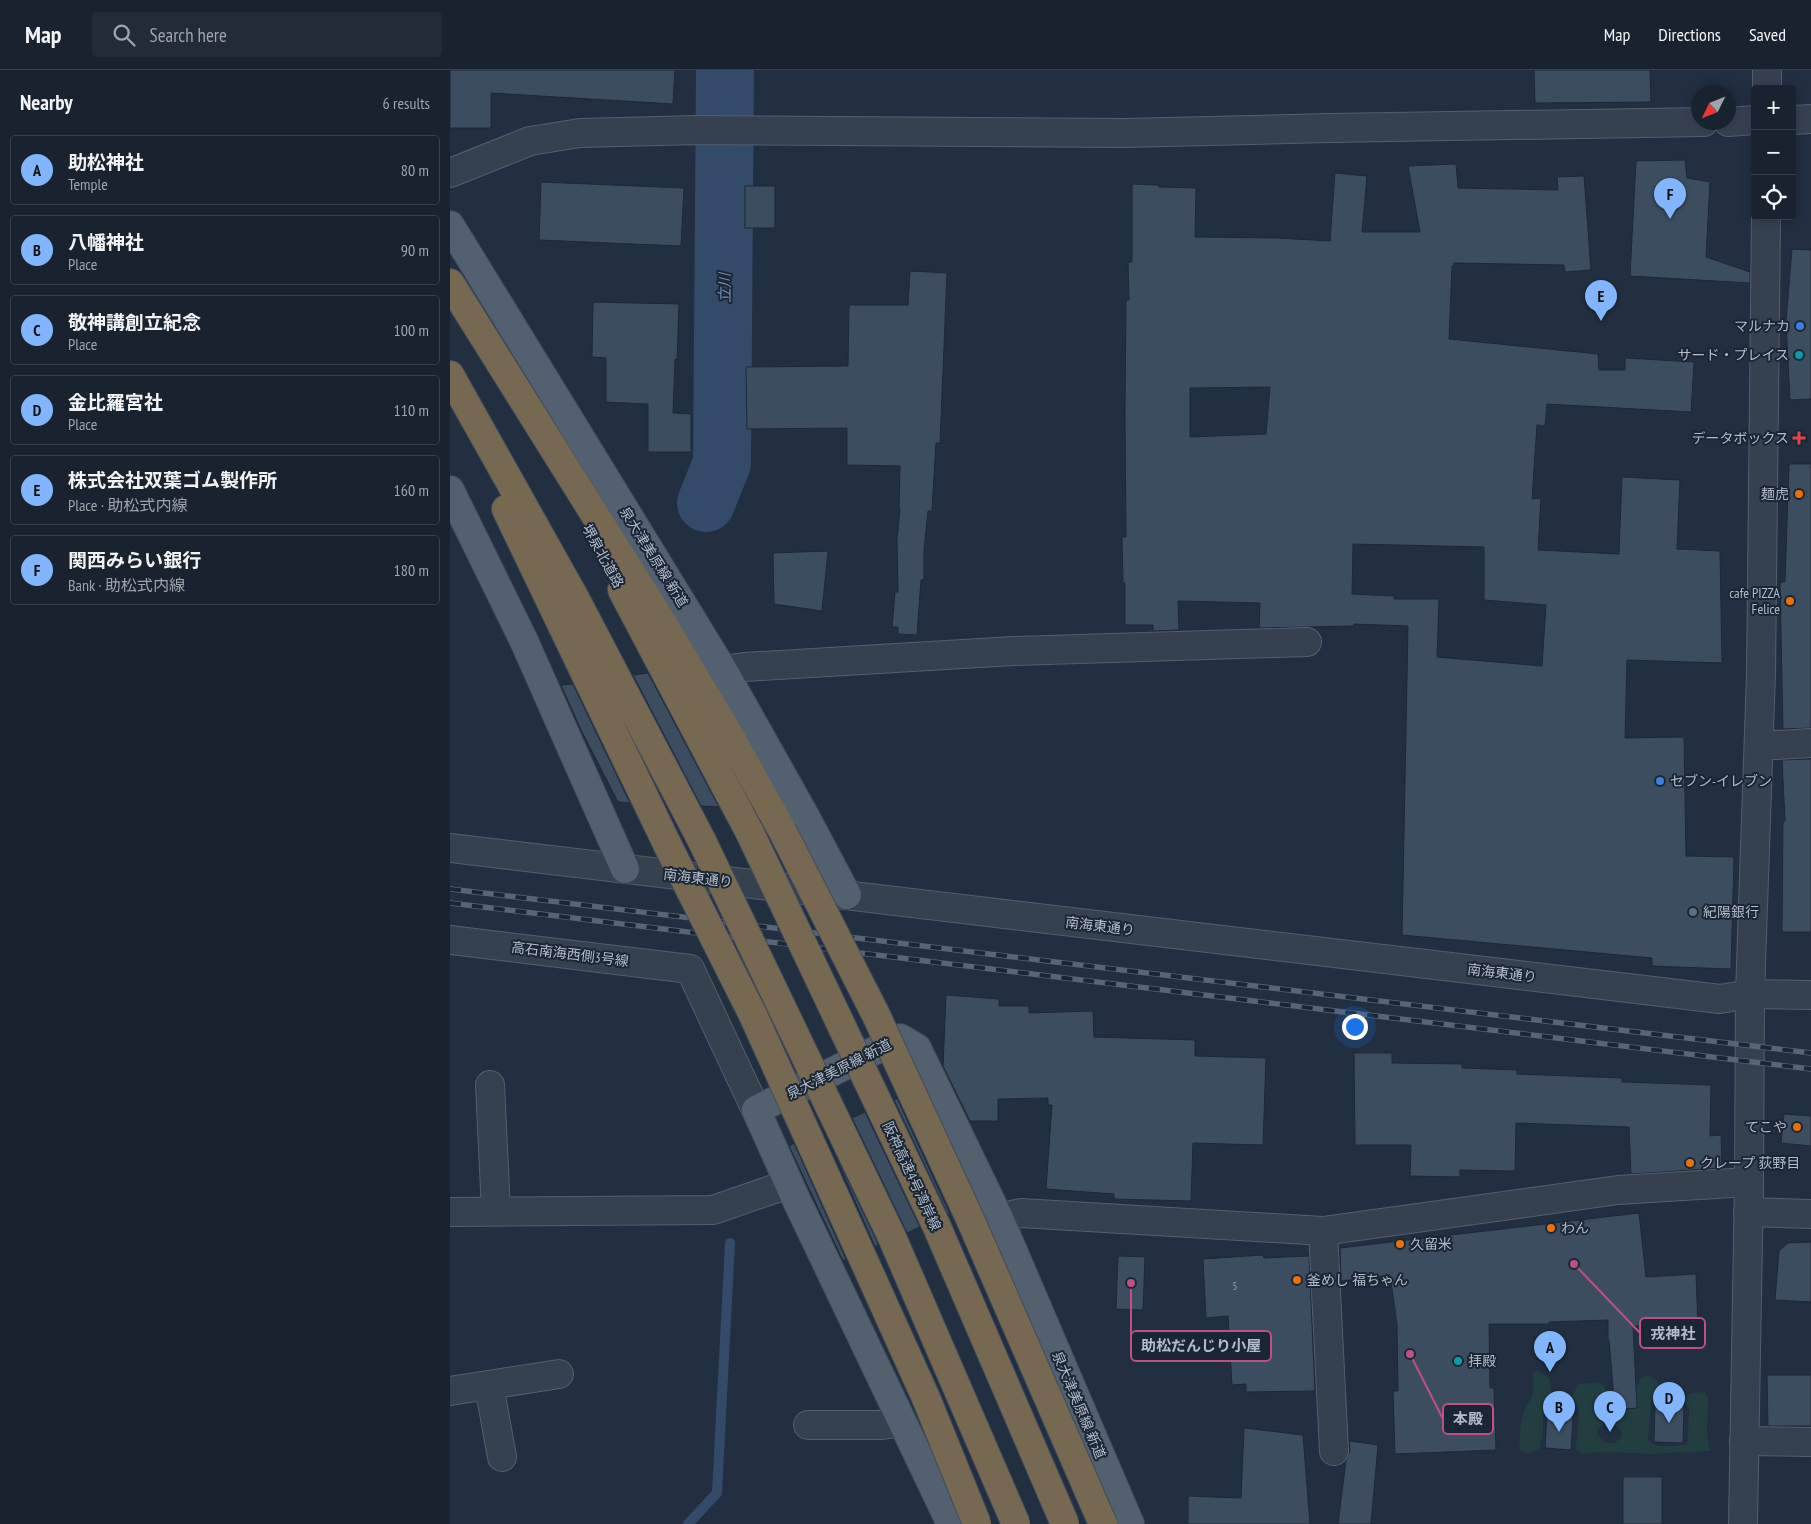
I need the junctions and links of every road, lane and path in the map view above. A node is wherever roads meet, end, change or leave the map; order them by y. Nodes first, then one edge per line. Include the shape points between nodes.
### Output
1 (1767, 70) edge
2 (1767, 85) edge
3 (1811, 119) edge
4 (1751, 120) edge
5 (1796, 120) edge
6 (1736, 121) edge
7 (1691, 122) edge
8 (450, 173) edge
9 (1766, 220) edge
10 (450, 225) edge
11 (450, 283) edge
12 (450, 375) edge
13 (450, 390) edge
14 (450, 490) edge
15 (1307, 642) dead end
16 (723, 670) junction
17 (1811, 744) edge
18 (1759, 746) junction
19 (750, 833) joint
20 (450, 848) edge
21 (625, 869) junction
22 (847, 895) junction
23 (450, 940) edge
24 (1750, 994) junction
25 (1811, 995) edge
26 (490, 1085) dead end
27 (756, 1110) junction
28 (788, 1182) junction
29 (1749, 1182) junction
30 (496, 1210) junction
31 (450, 1212) edge
32 (1748, 1212) junction
33 (1811, 1214) edge
34 (999, 1218) junction
35 (1323, 1231) junction
36 (558, 1374) dead end
37 (489, 1385) junction
38 (450, 1391) edge
39 (902, 1422) junction
40 (808, 1425) dead end
41 (1744, 1442) junction
42 (1811, 1442) edge
43 (1334, 1451) dead end
44 (502, 1457) dead end
45 (950, 1524) edge
46 (977, 1524) edge
47 (1016, 1524) edge
48 (1065, 1524) edge
49 (1103, 1524) edge
50 (1130, 1524) edge
51 (1743, 1524) edge

1 - 2 street
3 - 5 street
4 - 6 street
7 - 8 street via 1125,133 750,130 580,133 530,141
9 - 18 street
10 - 16 main road, 泉大津美原線 新道
11 - 19 highway, 堺泉北道路 via 617,580
11 - 49 highway, bridge via 657,614 782,830 876,1015 967,1212
12 - 47 highway, bridge via 575,598 702,841 891,1235
13 - 46 highway, bridge via 576,658 753,1015 926,1398
14 - 21 main road via 524,641
15 - 16 street via 1013,651
16 - 22 main road, 泉大津美原線 新道
17 - 18 street
18 - 24 street
19 - 48 highway, 阪神高速4号湾岸線, bridge via 937,1226
20 - 21 street, 南海東通り
21 - 22 street, 南海東通り
22 - 24 street, 南海東通り via 1720,999
23 - 27 street, 高石南海西側3号線 via 690,969
24 - 25 street, 南海東通り
24 - 29 street
26 - 30 street
27 - 28 main road
27 - 34 main road, 泉大津美原線 新道 via 900,1038 917,1048
28 - 30 street via 713,1210
28 - 39 main road
29 - 32 street
29 - 35 street via 1618,1190
30 - 31 street
32 - 33 street
32 - 41 street
34 - 35 street via 1021,1213
34 - 50 main road, 泉大津美原線 新道
35 - 43 street
36 - 37 street
37 - 38 street
37 - 44 street
39 - 40 street
39 - 45 main road
41 - 42 street
41 - 51 street

